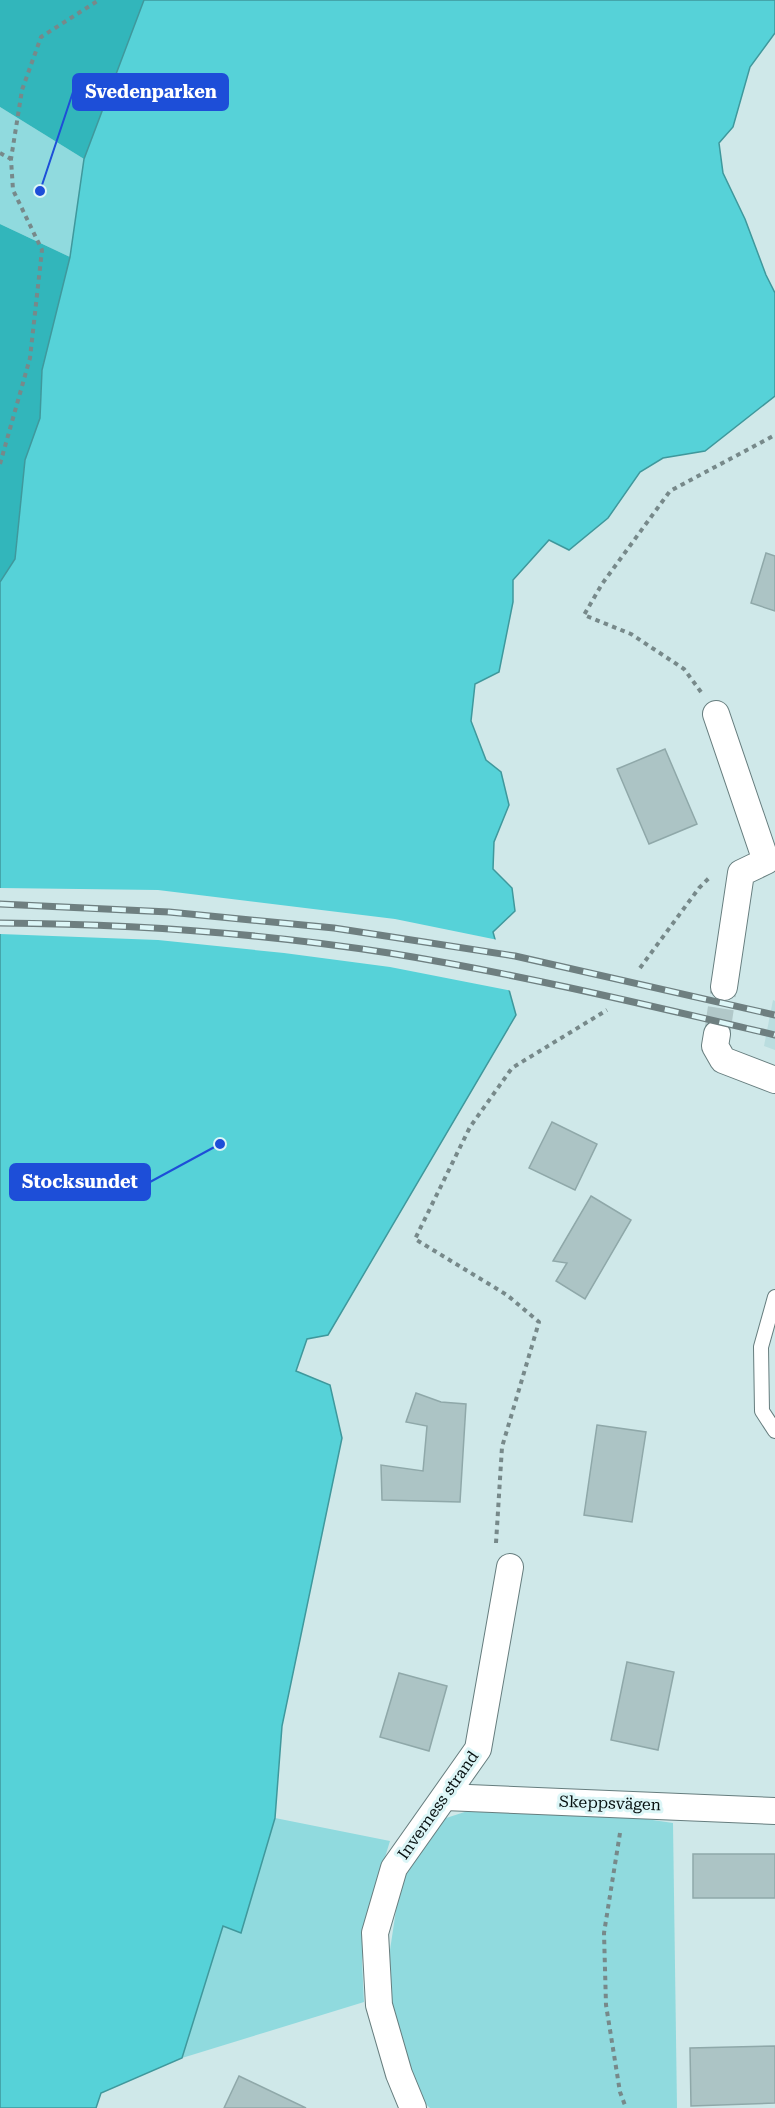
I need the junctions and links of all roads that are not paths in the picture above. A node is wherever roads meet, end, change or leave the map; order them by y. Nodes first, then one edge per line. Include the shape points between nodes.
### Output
1 (716, 714) dead end
2 (724, 987) tunnel mouth
3 (717, 1034) tunnel mouth
4 (775, 1080) edge
5 (775, 1298) edge
6 (775, 1431) edge
7 (510, 1567) road end
8 (445, 1797) junction
9 (775, 1811) edge
10 (413, 2108) edge

1 - 2 street via 766,861 741,873
3 - 4 street via 715,1046 723,1060
5 - 6 lane via 761,1347 762,1411
7 - 8 street, Inverness strand via 478,1749
8 - 9 street, Skeppsvägen
8 - 10 street, Inverness strand via 394,1868 375,1933 379,2005

